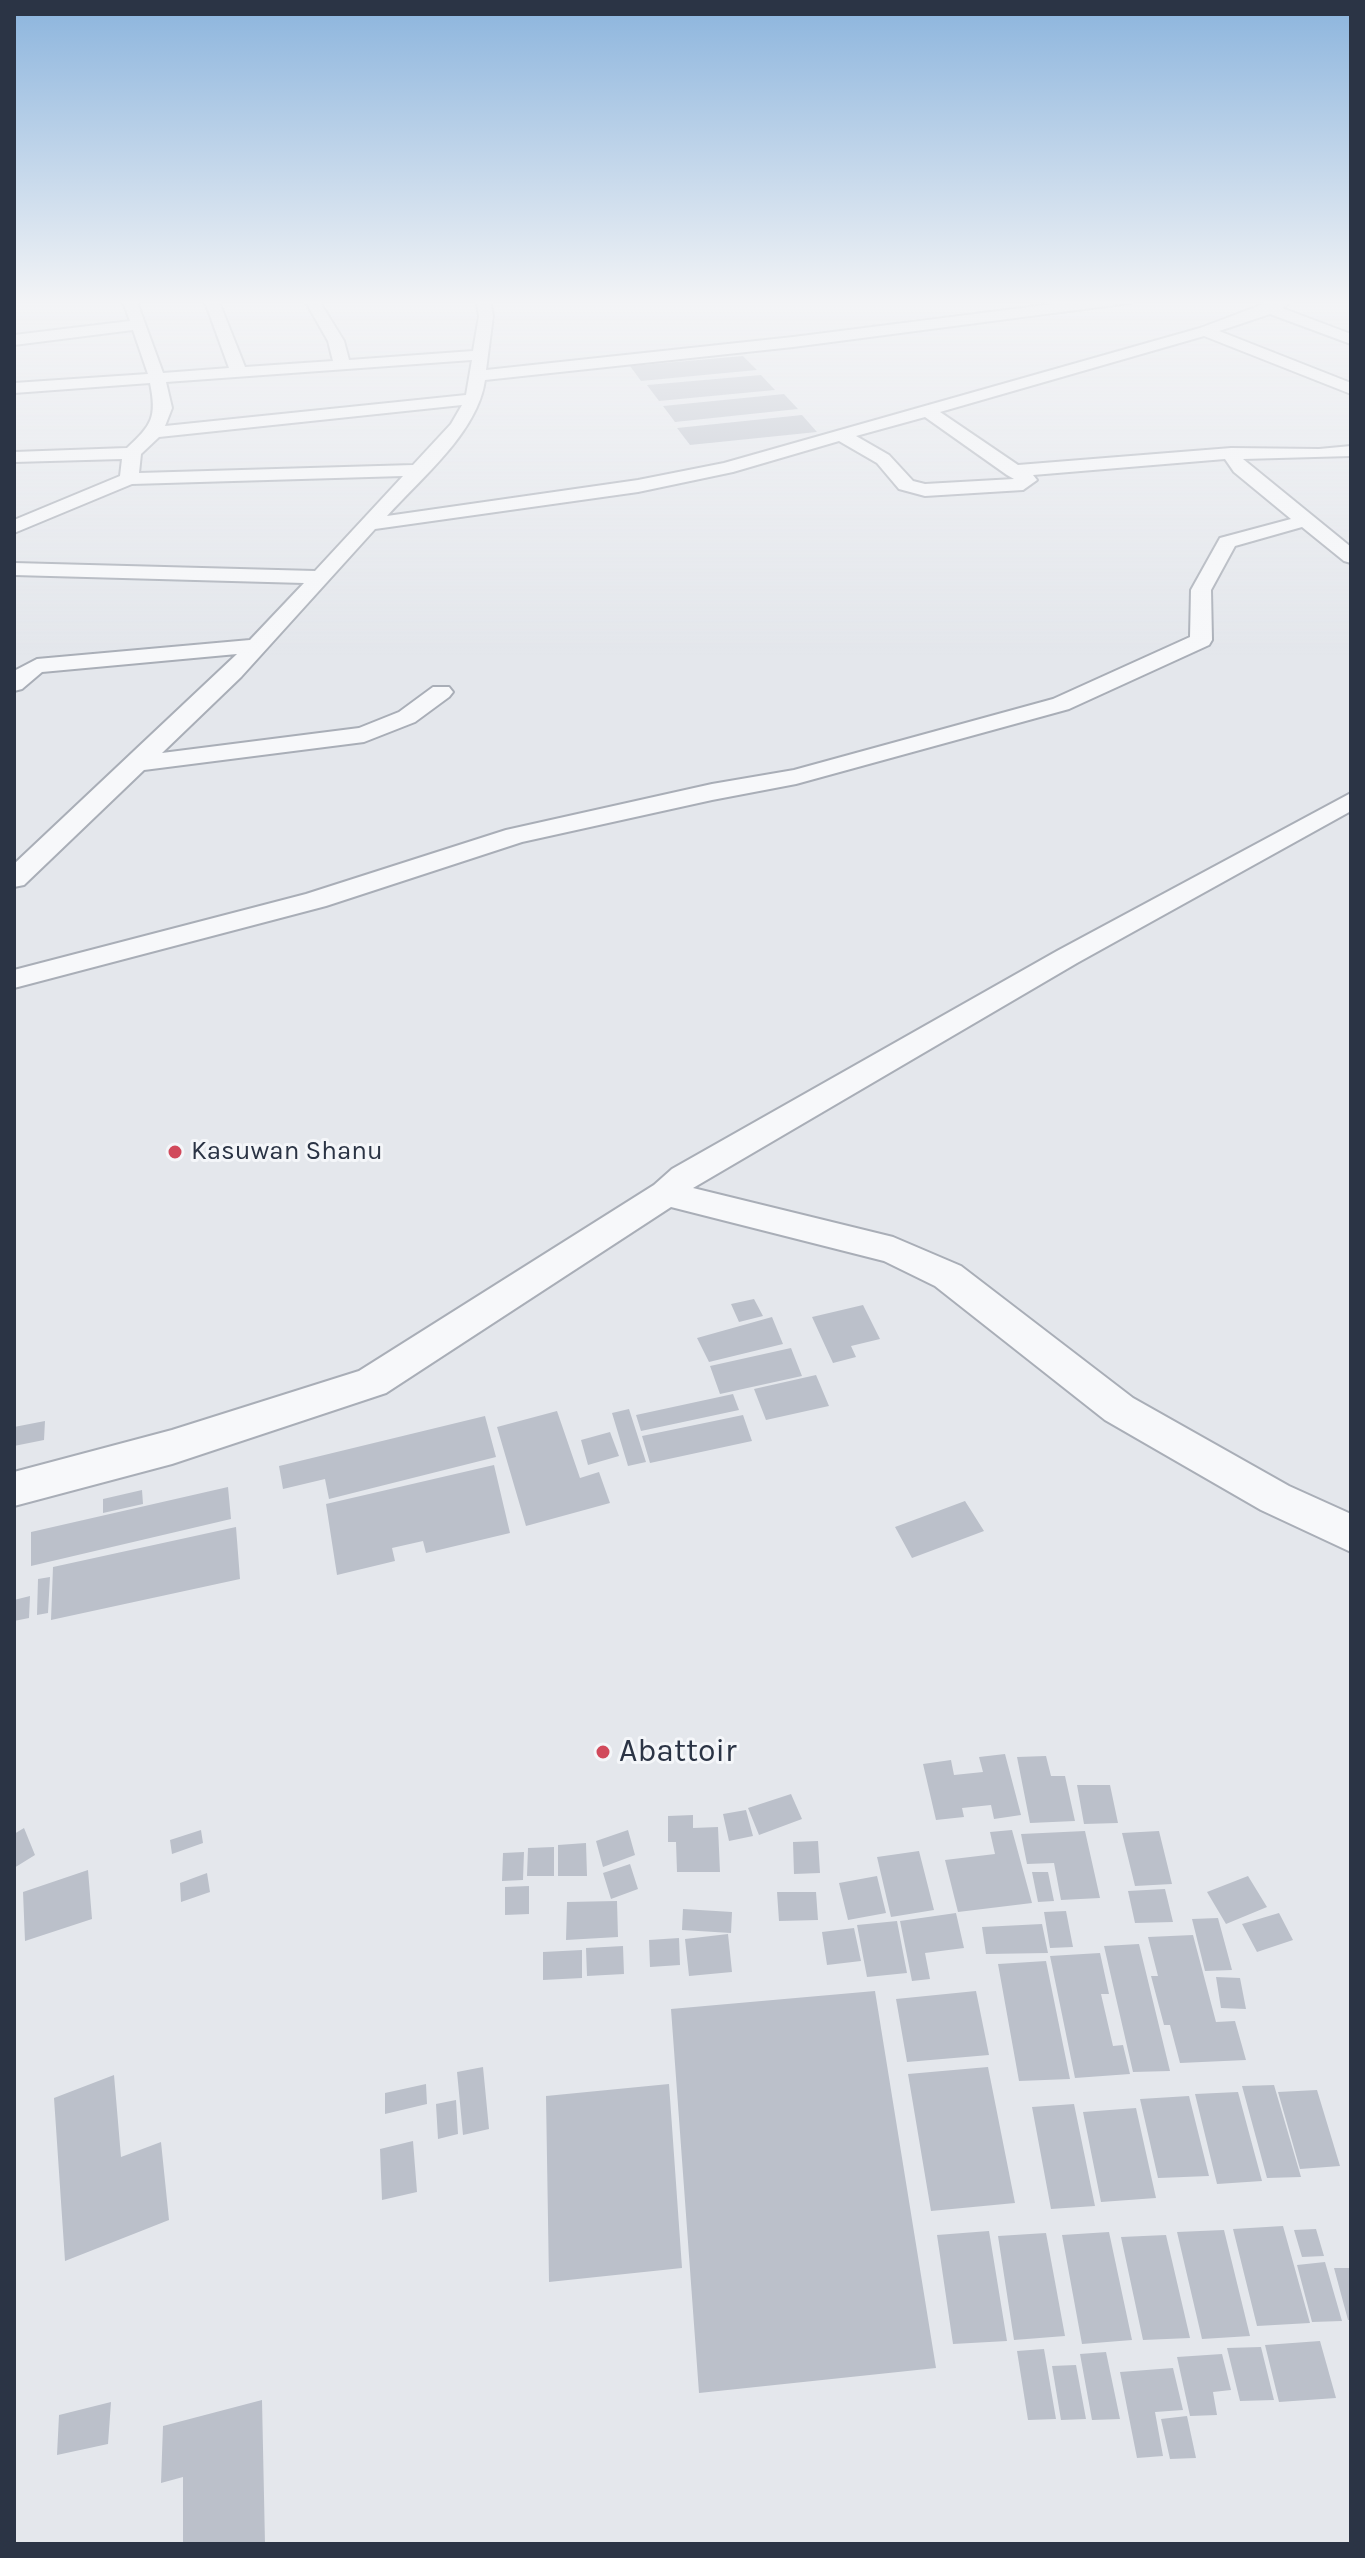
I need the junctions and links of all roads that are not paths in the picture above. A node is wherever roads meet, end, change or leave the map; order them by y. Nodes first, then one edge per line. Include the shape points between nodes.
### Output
1 (160, 418) edge
2 (300, 418) edge
3 (463, 418) edge
4 (898, 418) edge
5 (938, 418) edge
6 (154, 432) junction
7 (841, 435) junction
8 (1351, 451) edge
9 (132, 453) junction
10 (1231, 453) junction
11 (14, 457) edge
12 (421, 470) junction
13 (1013, 471) junction
14 (129, 479) junction
15 (1304, 521) junction
16 (369, 524) junction
17 (14, 527) edge
18 (1351, 557) edge
19 (14, 569) edge
20 (320, 577) junction
21 (257, 646) junction
22 (14, 684) edge
23 (441, 692) dead end
24 (137, 763) junction
25 (1343, 812) edge
26 (14, 879) edge
27 (14, 979) edge
28 (666, 1194) junction
29 (14, 1489) edge
30 (1351, 1534) edge

1 - 6 street
2 - 6 street
3 - 12 street
4 - 7 street
5 - 13 street
6 - 9 street
7 - 13 street via 883,459 906,485 925,490 1028,480
7 - 16 street via 652,483
8 - 10 street
9 - 11 street
9 - 14 street
10 - 13 street
10 - 15 street via 1240,468
12 - 14 street
12 - 16 street
14 - 17 street
15 - 18 street
15 - 27 street via 1227,542 1201,590 1201,640 1061,704 796,777 515,836 316,900
16 - 20 street
19 - 20 street
20 - 21 street
21 - 22 street via 37,666
21 - 24 street
23 - 24 street via 407,717 364,735
24 - 26 street
25 - 28 street via 1067,957 684,1177
28 - 29 street via 372,1382 172,1447
28 - 30 street via 893,1250 948,1276 1119,1409 1275,1498

